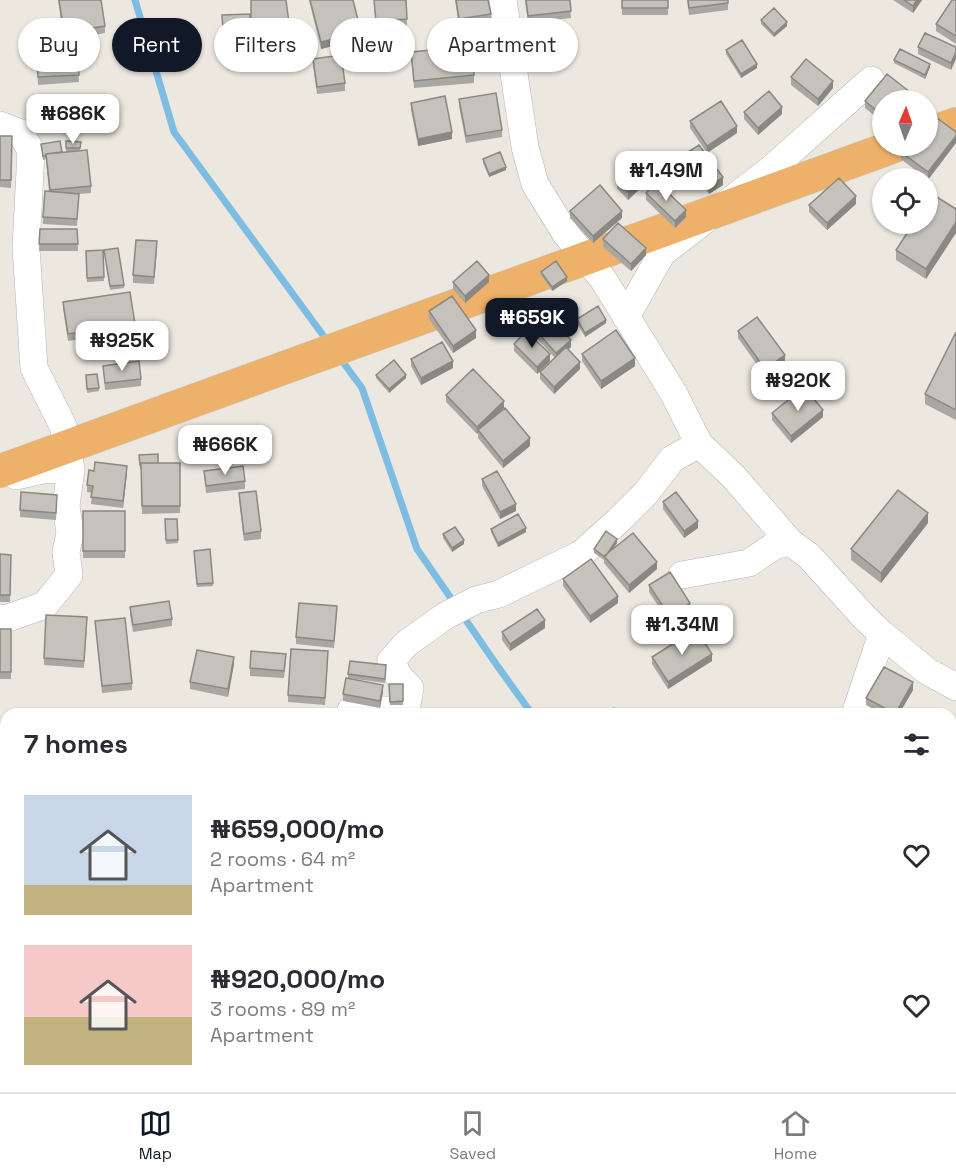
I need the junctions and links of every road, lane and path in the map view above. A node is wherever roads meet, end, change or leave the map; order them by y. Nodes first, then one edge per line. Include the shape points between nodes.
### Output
1 (503, 0) edge
2 (871, 80) dead end
3 (956, 123) edge
4 (0, 125) edge
5 (938, 130) edge
6 (872, 155) edge
7 (626, 318) junction
8 (699, 444) junction
9 (71, 469) junction
10 (0, 471) edge
11 (0, 478) edge
12 (790, 542) junction
13 (682, 575) dead end
14 (0, 618) edge
15 (882, 634) junction
16 (956, 687) edge
17 (405, 708) edge
18 (857, 708) edge

1 - 7 street via 525,147 535,184
2 - 7 street via 770,170 662,253
3 - 5 highway
4 - 9 street via 21,133 31,150 26,248 33,368 63,426
6 - 10 highway
7 - 8 street via 674,394
8 - 12 street via 733,476
8 - 17 street via 672,459 646,493 581,554 499,594 476,600 406,644 391,661 410,688
9 - 11 street
9 - 14 street via 66,507 69,575 45,605
12 - 13 street via 774,546 749,563
12 - 15 street via 809,556
15 - 16 street via 927,671
15 - 18 street

